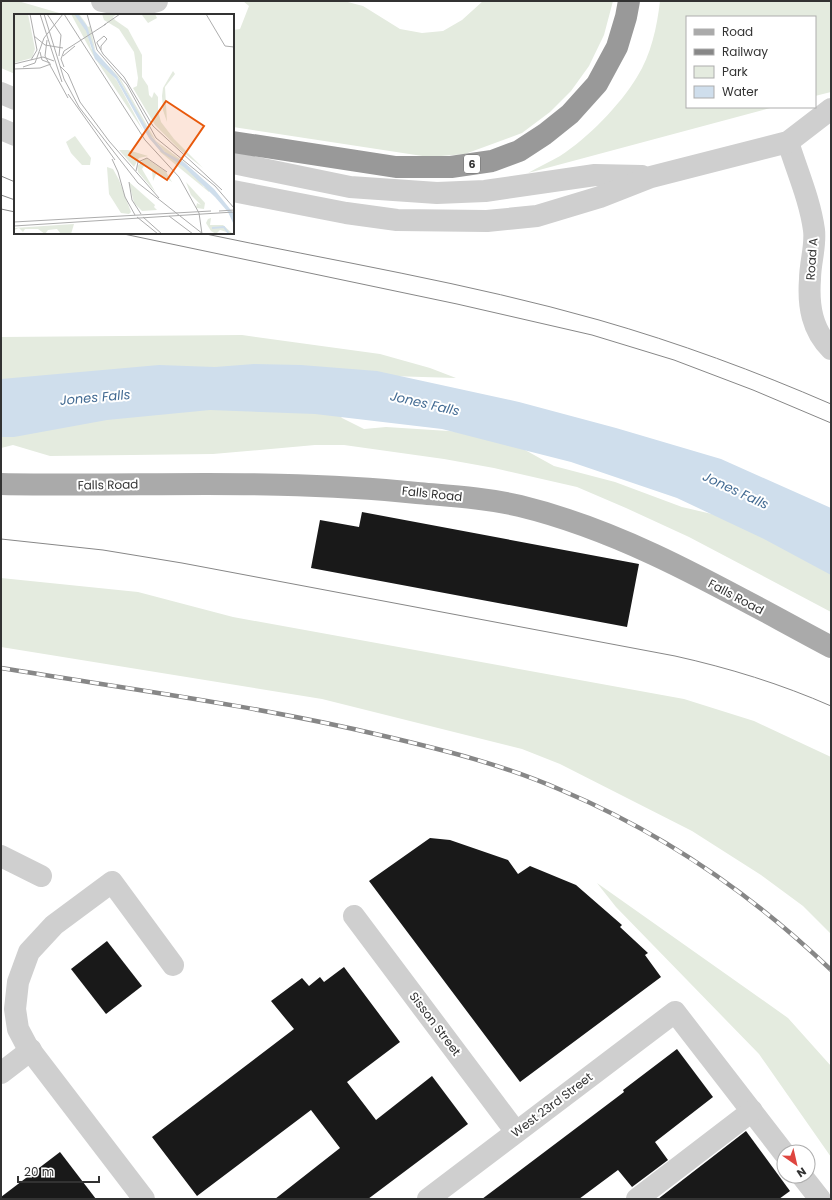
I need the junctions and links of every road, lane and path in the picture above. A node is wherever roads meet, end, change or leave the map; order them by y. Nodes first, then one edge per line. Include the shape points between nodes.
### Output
1 (102, 1) edge
2 (157, 1) edge
3 (628, 1) edge
4 (1, 93) edge
5 (14, 99) edge
6 (831, 109) edge
7 (1, 130) edge
8 (14, 135) edge
9 (234, 142) edge
10 (788, 142) junction
11 (234, 164) edge
12 (651, 177) junction
13 (234, 191) edge
14 (831, 349) edge
15 (1, 484) edge
16 (831, 647) edge
17 (1, 856) edge
18 (41, 876) dead end
19 (354, 916) dead end
20 (173, 965) dead end
21 (31, 1050) junction
22 (1, 1073) edge
23 (752, 1111) junction
24 (516, 1132) junction
25 (777, 1144) edge
26 (808, 1184) edge
27 (144, 1199) edge
28 (428, 1199) edge
29 (637, 1199) edge
30 (820, 1199) edge

1 - 2 street via 133,7
3 - 9 highway, 6 via 617,47 597,84 570,114 545,134 519,151 492,161 451,167 396,168
4 - 5 street
6 - 10 street
7 - 8 street
10 - 12 street
10 - 14 street, Road A via 814,231 810,279 811,314 815,328
11 - 12 street via 350,187 438,193 485,191 595,175
12 - 13 street via 600,197 537,216 488,221 397,220
15 - 16 main road, Falls Road via 284,483 462,497 519,506 604,532 640,548
17 - 18 street
19 - 24 street, Sisson Street
20 - 21 street via 112,882 54,925 29,952 18,982 15,1009 18,1029
21 - 22 street
21 - 27 street
23 - 24 street, West 23rd Street via 675,1012
23 - 25 street
23 - 29 street
24 - 28 street, West 23rd Street
26 - 30 street

